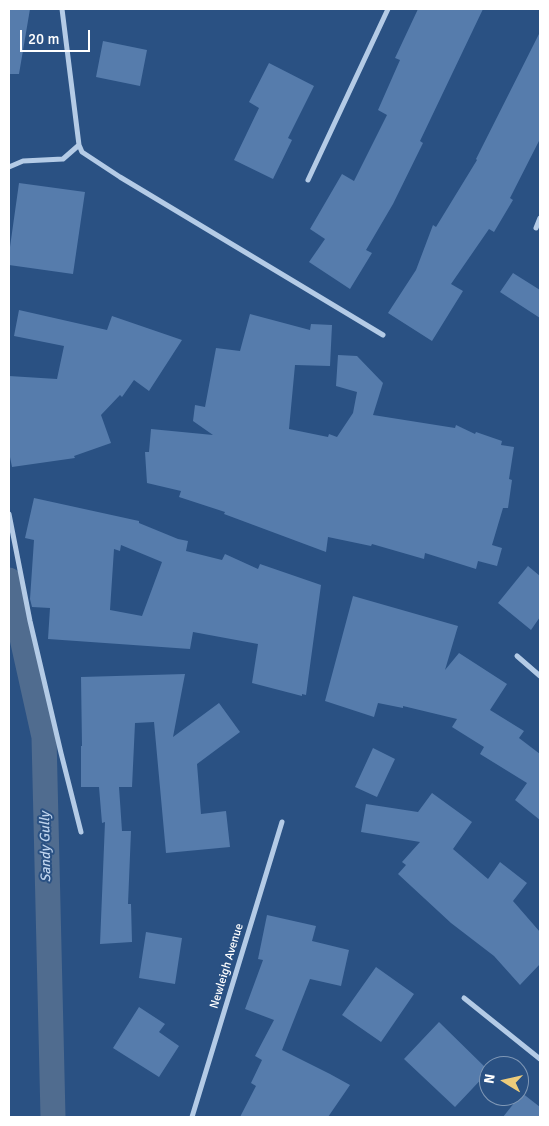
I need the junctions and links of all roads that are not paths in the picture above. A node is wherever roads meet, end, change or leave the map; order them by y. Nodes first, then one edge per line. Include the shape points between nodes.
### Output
1 (62, 9) edge
2 (388, 9) edge
3 (79, 145) junction
4 (9, 167) edge
5 (308, 180) dead end
6 (540, 218) edge
7 (536, 228) dead end
8 (383, 335) dead end
9 (9, 514) edge
10 (517, 656) dead end
11 (540, 676) edge
12 (282, 822) dead end
13 (81, 832) dead end
14 (464, 998) dead end
15 (540, 1060) edge
16 (192, 1117) edge

1 - 3 street
2 - 5 street
3 - 4 street via 62,158 22,161
3 - 8 street via 82,152 120,177
6 - 7 street
9 - 13 street via 32,630
10 - 11 street
12 - 16 street, Newleigh Avenue
14 - 15 street

